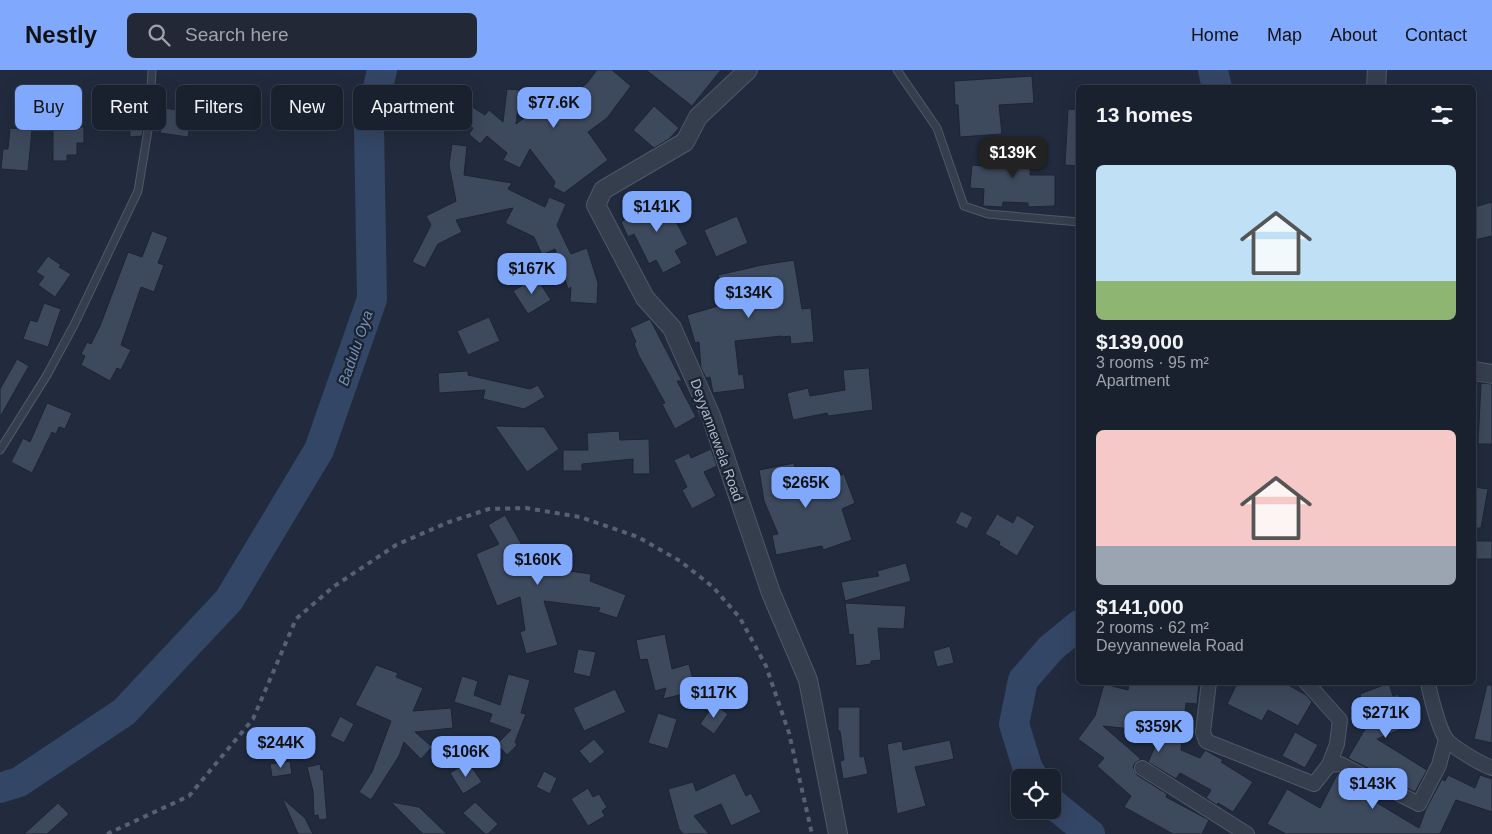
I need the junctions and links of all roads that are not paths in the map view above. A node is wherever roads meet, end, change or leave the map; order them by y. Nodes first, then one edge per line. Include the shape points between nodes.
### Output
1 (152, 70) edge
2 (748, 70) edge
3 (898, 70) edge
4 (1377, 70) edge
5 (1376, 85) edge
6 (1076, 222) edge
7 (1476, 371) edge
8 (1492, 374) edge
9 (0, 450) edge
10 (1209, 685) edge
11 (1309, 685) edge
12 (1428, 685) edge
13 (1446, 739) junction
14 (1329, 765) junction
15 (1142, 768) dead end
16 (1492, 768) edge
17 (838, 834) edge
18 (1247, 834) edge

1 - 9 lane via 149,124 138,191 74,325
2 - 17 street, Deyyannewela Road via 698,117 685,142 603,190 596,205 645,298 672,328 711,416 771,594 808,680
3 - 6 lane via 937,128 964,206 988,214
4 - 5 street
7 - 8 street
10 - 14 street via 1203,732 1206,741 1314,784
11 - 14 street via 1340,720 1337,744
12 - 13 street
13 - 14 street via 1439,765 1419,804 1340,764
13 - 16 street via 1479,763
15 - 18 street

